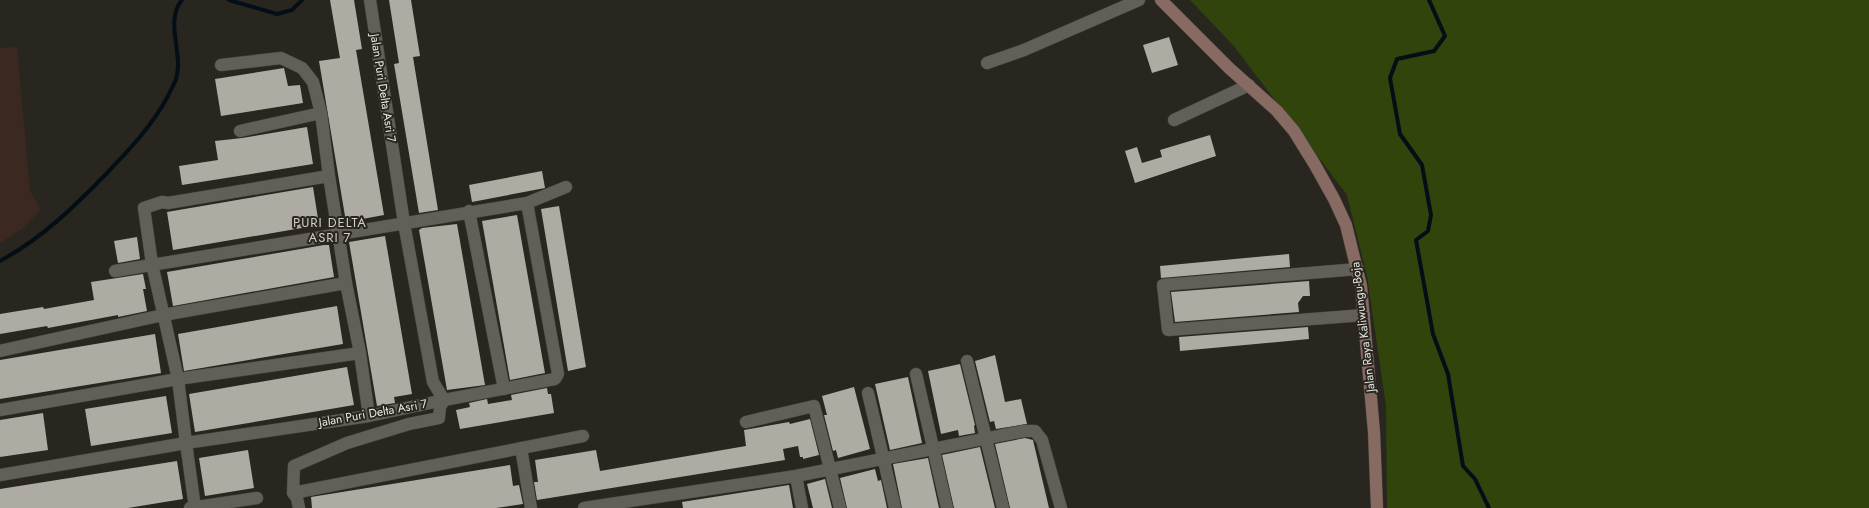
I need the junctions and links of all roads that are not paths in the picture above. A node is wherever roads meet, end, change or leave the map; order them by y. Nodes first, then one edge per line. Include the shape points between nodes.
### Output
1 (370, 0) edge
2 (1139, 0) edge
3 (1161, 0) edge
4 (987, 63) dead end
5 (221, 65) dead end
6 (1249, 85) junction
7 (321, 113) junction
8 (1174, 120) dead end
9 (240, 131) dead end
10 (329, 176) junction
11 (566, 187) dead end
12 (527, 203) junction
13 (469, 211) junction
14 (404, 223) junction
15 (340, 234) junction
16 (152, 264) junction
17 (1358, 269) junction
18 (115, 270) dead end
19 (346, 282) junction
20 (1364, 315) junction
21 (163, 316) junction
22 (0, 351) edge
23 (360, 353) junction
24 (967, 361) dead end
25 (916, 374) dead end
26 (178, 379) junction
27 (504, 389) junction
28 (868, 393) dead end
29 (444, 400) junction
30 (0, 410) edge
31 (369, 416) junction
32 (746, 422) dead end
33 (583, 436) dead end
34 (985, 437) junction
35 (186, 443) junction
36 (521, 448) junction
37 (934, 448) junction
38 (885, 459) junction
39 (830, 470) junction
40 (0, 475) edge
41 (796, 476) junction
42 (292, 492) junction
43 (257, 498) dead end
44 (194, 508) edge
45 (299, 508) edge
46 (531, 508) edge
47 (584, 508) edge
48 (802, 508) edge
49 (840, 508) edge
50 (895, 508) edge
51 (947, 508) edge
52 (1003, 508) edge
53 (1060, 508) edge
54 (1377, 508) edge

1 - 14 street, Jalan Puri Delta Asri 7
2 - 4 street via 1024,50
3 - 6 main road, Jalan Raya Kaliwungu-Boja
5 - 7 street via 281,58 291,62 302,68 313,82
6 - 8 street
6 - 17 main road, Jalan Raya Kaliwungu-Boja via 1294,131 1315,165 1346,225
7 - 9 street
7 - 10 street
10 - 15 street
10 - 16 street via 162,202 144,208
11 - 12 street
12 - 13 street
12 - 27 street via 558,374 555,379
13 - 14 street
13 - 27 street
14 - 15 street
14 - 29 street, Jalan Puri Delta Asri 7 via 433,382
15 - 16 street
15 - 19 street
16 - 18 street
16 - 21 street
17 - 20 main road, Jalan Raya Kaliwungu-Boja
17 - 20 street via 1163,285 1168,330
19 - 21 street
19 - 23 street
20 - 54 main road, Jalan Raya Kaliwungu-Boja via 1374,432
21 - 22 street
21 - 26 street
23 - 26 street
23 - 31 street
24 - 34 street
25 - 37 street
26 - 30 street
26 - 35 street
27 - 29 street
28 - 38 street
29 - 31 street, Jalan Puri Delta Asri 7
29 - 42 street via 439,418 409,424 347,444 294,466
31 - 35 street, Jalan Puri Delta Asri 7
32 - 39 street via 814,406
33 - 36 street
34 - 37 street
34 - 52 street
34 - 53 street via 1031,430 1038,433
35 - 40 street, Jalan Puri Delta Asri 7
35 - 44 street
36 - 42 street
36 - 46 street
37 - 38 street
37 - 51 street
38 - 39 street
38 - 50 street
39 - 41 street
39 - 49 street
41 - 47 street
41 - 48 street
42 - 45 street via 297,498
43 - 44 street

